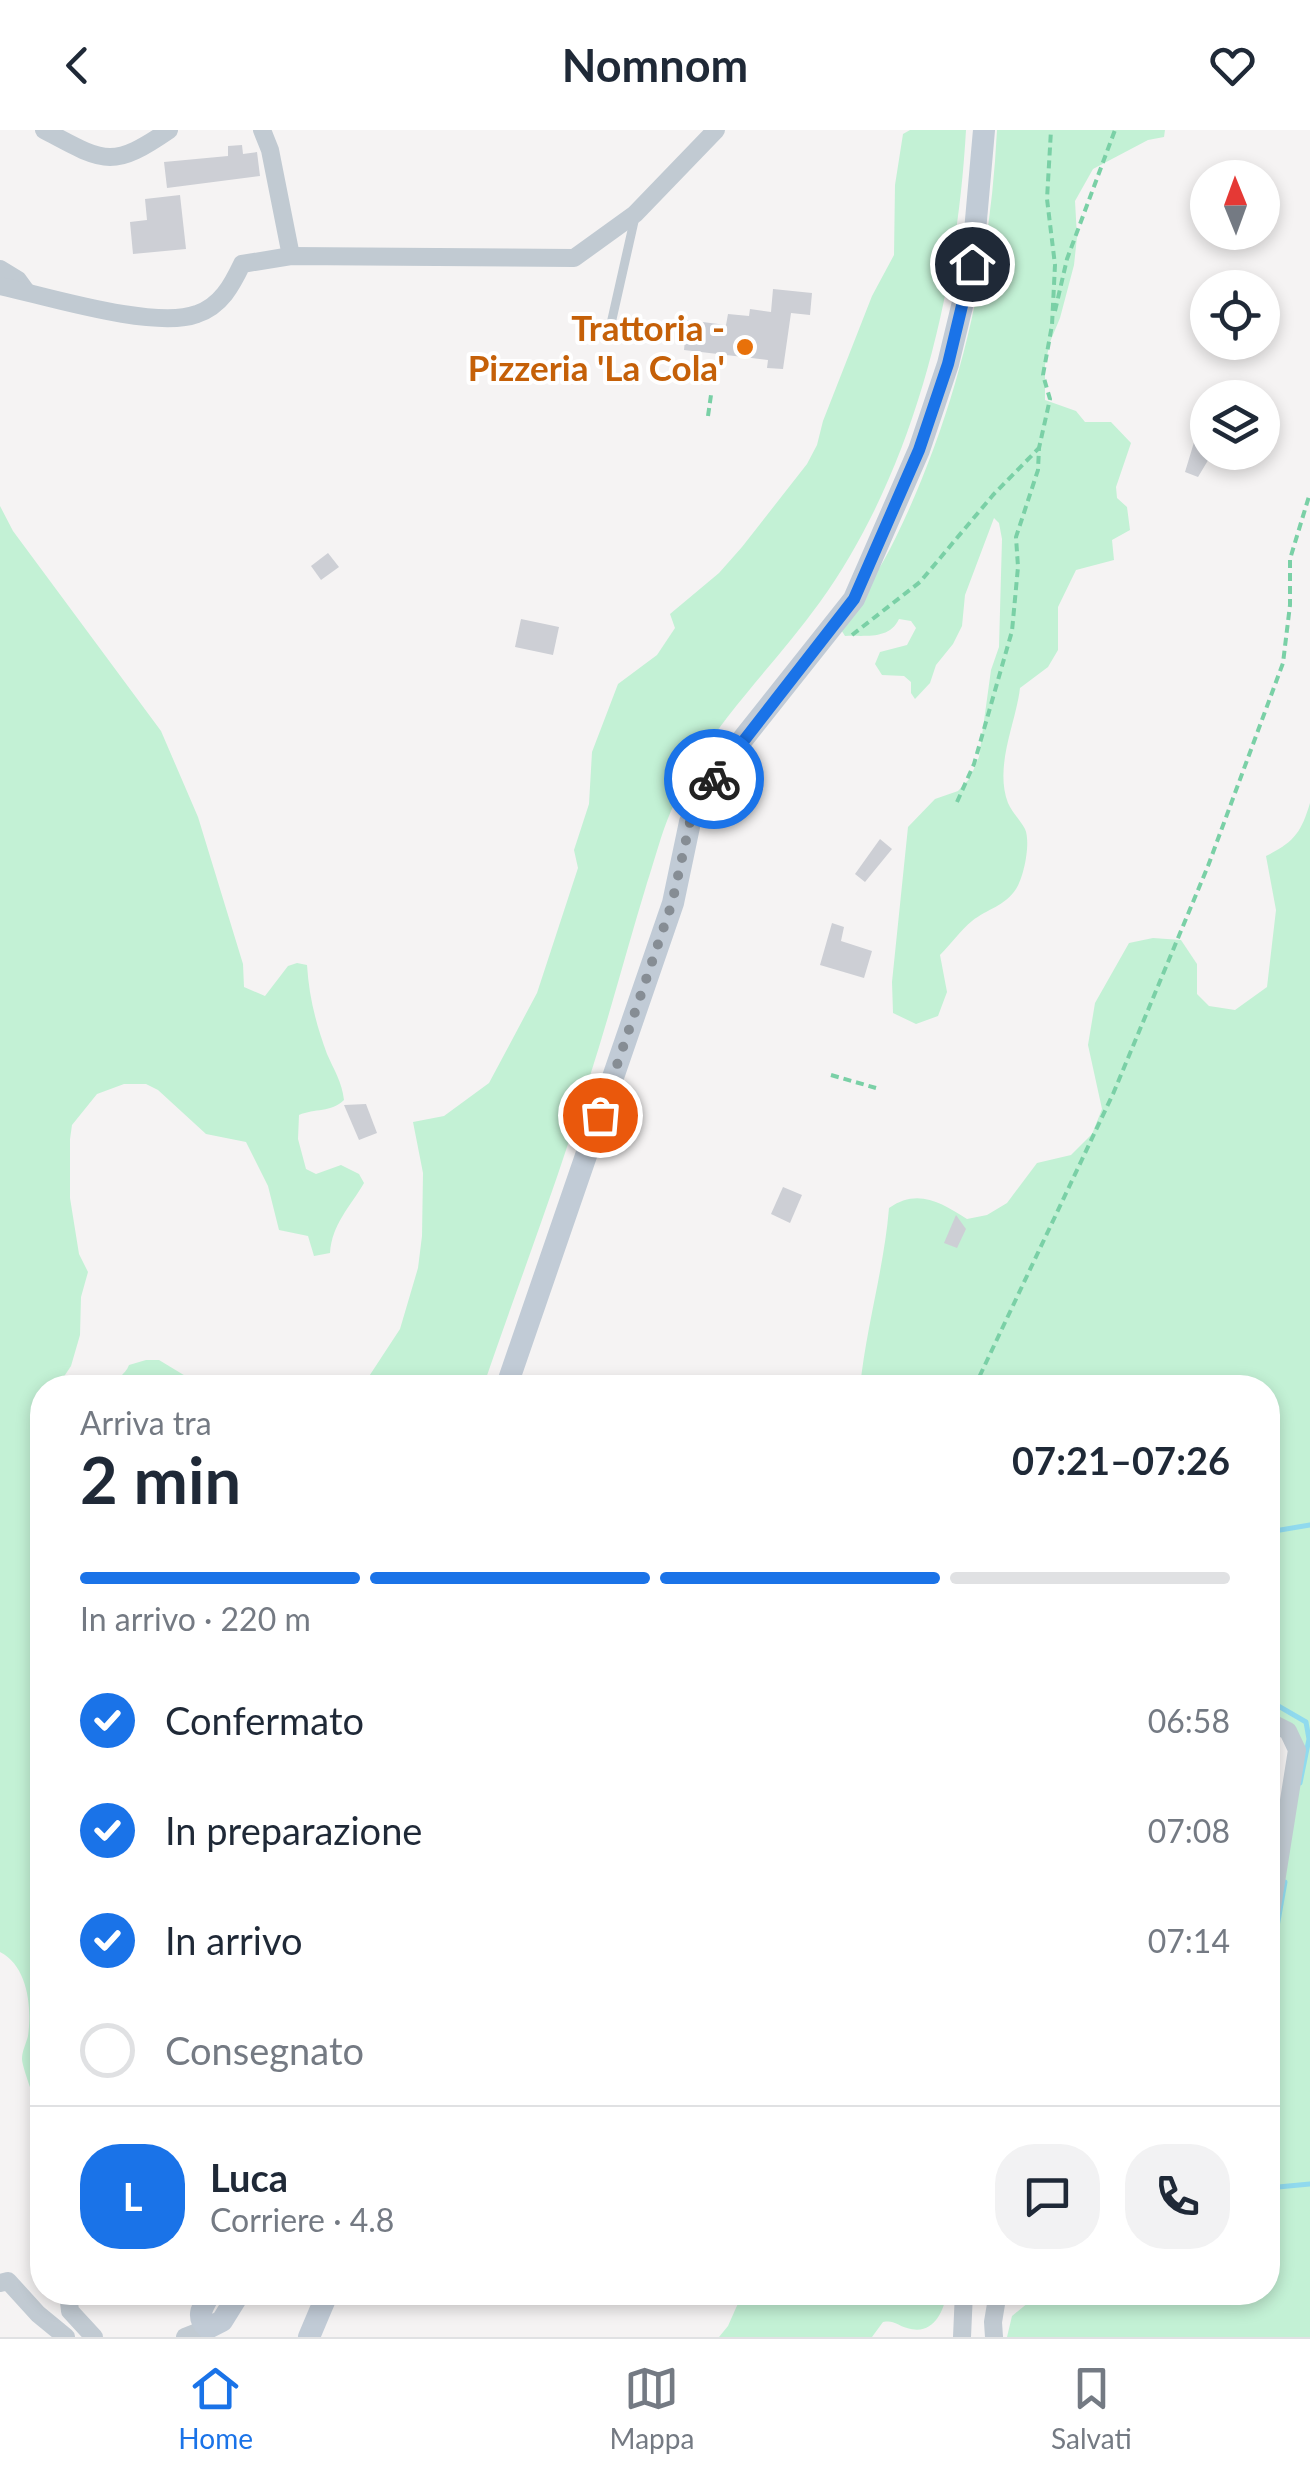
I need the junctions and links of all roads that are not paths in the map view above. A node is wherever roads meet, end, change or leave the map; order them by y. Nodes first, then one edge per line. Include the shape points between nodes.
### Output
1 (44, 130) edge
2 (170, 130) edge
3 (262, 130) edge
4 (716, 130) edge
5 (984, 130) edge
6 (635, 214) junction
7 (291, 256) junction
8 (0, 269) edge
9 (0, 286) edge
10 (26, 292) junction
11 (608, 337) dead end
12 (510, 1375) edge
13 (1280, 1728) edge
14 (1280, 1857) edge
15 (0, 2283) edge
16 (69, 2305) edge
17 (204, 2305) edge
18 (232, 2305) edge
19 (323, 2305) edge
20 (963, 2305) edge
21 (996, 2305) edge
22 (208, 2328) junction
23 (66, 2337) edge
24 (94, 2337) edge
25 (186, 2337) edge
26 (309, 2337) edge
27 (962, 2337) edge
28 (994, 2337) edge

1 - 2 street via 108,159
3 - 7 street
4 - 6 street
5 - 12 street via 972,264 919,450 854,599 719,769 690,822 672,903
6 - 7 street via 574,258
6 - 11 lane
7 - 10 street via 242,264 220,301 171,319
8 - 10 street
9 - 10 street
13 - 14 street via 1297,1750
15 - 23 street via 8,2281
16 - 24 street
17 - 22 street via 200,2312
18 - 22 street via 222,2322
19 - 26 street
20 - 27 street
21 - 28 street
22 - 25 street

